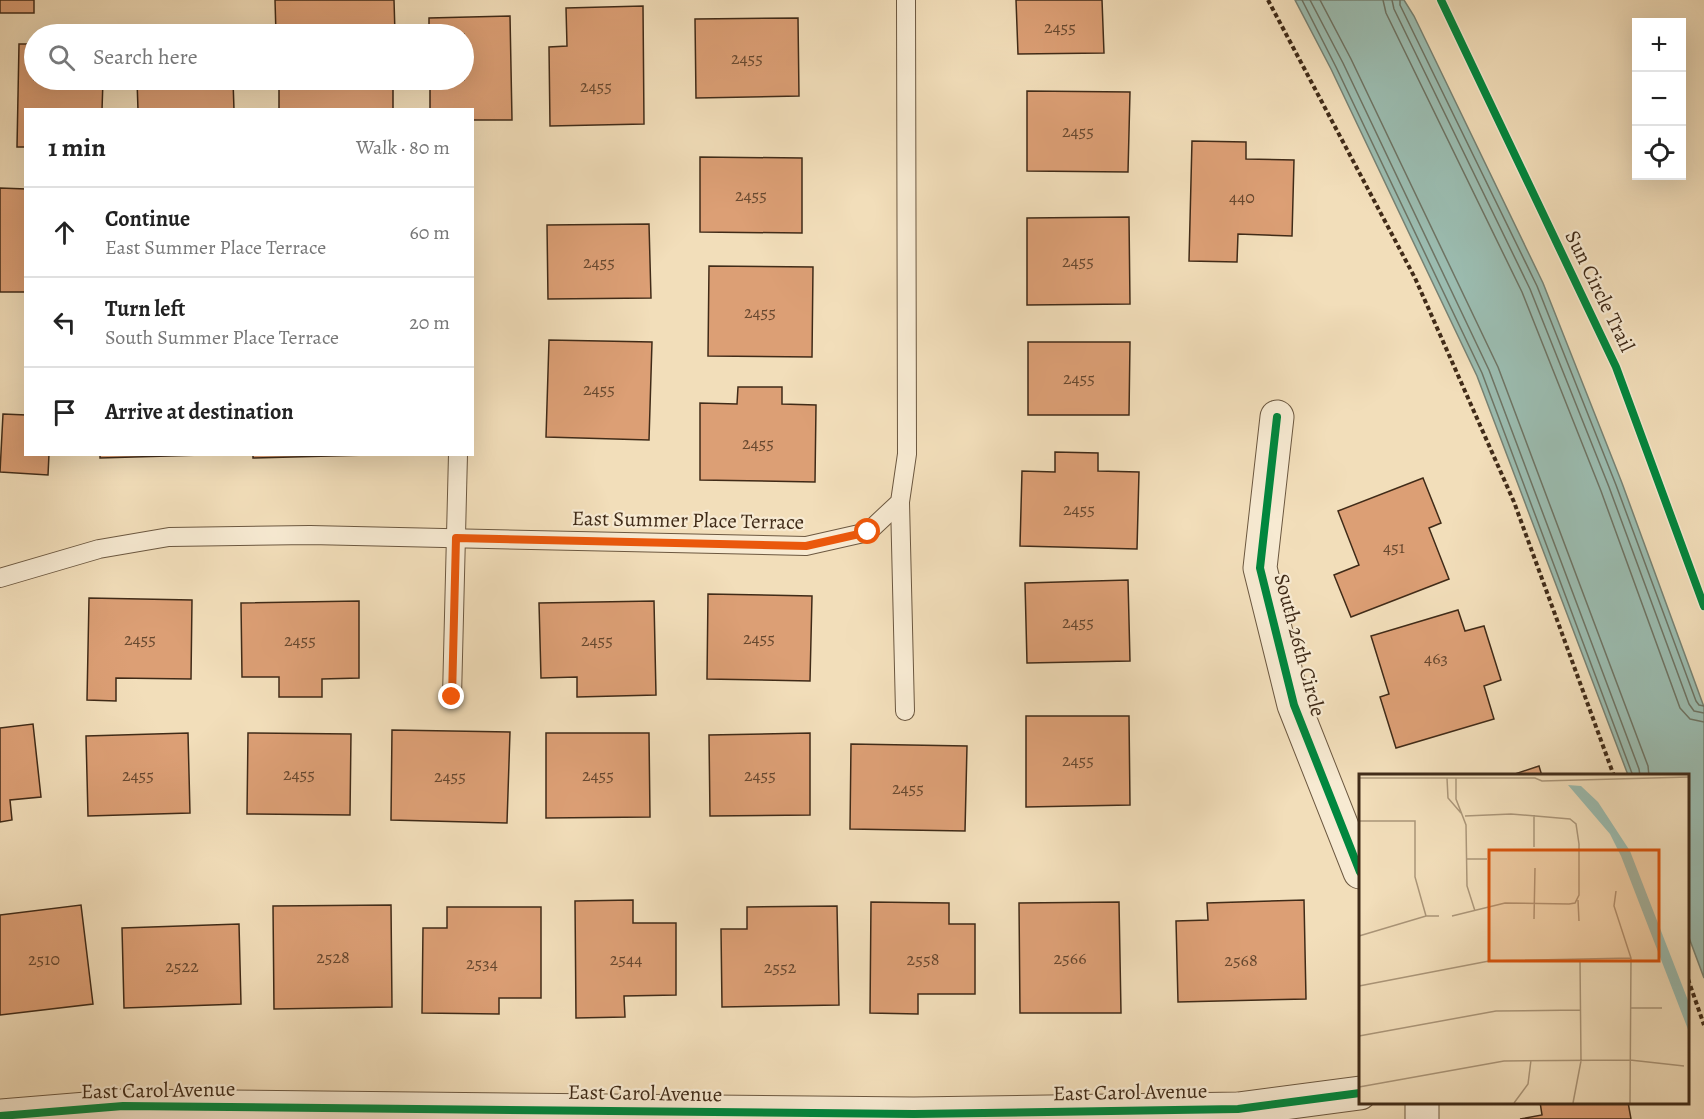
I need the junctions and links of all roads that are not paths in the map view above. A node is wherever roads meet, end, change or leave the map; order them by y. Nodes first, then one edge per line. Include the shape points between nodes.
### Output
1 (906, 0) edge
2 (1277, 417) dead end
3 (458, 456) edge
4 (900, 502) junction
5 (456, 538) junction
6 (0, 579) edge
7 (452, 697) dead end
8 (905, 711) dead end
9 (1359, 869) edge
10 (1359, 1094) edge
11 (0, 1116) edge
12 (914, 1116) edge

1 - 4 lane via 907,454
2 - 9 street, South 26th Circle via 1260,568 1294,705
3 - 5 lane
4 - 5 lane, East Summer Place Terrace via 868,532 806,546
4 - 8 lane
5 - 6 lane, East Summer Place Terrace via 169,537 99,549
5 - 7 lane
10 - 12 street, East Carol Avenue via 1238,1108
11 - 12 street, East Carol Avenue via 123,1106

